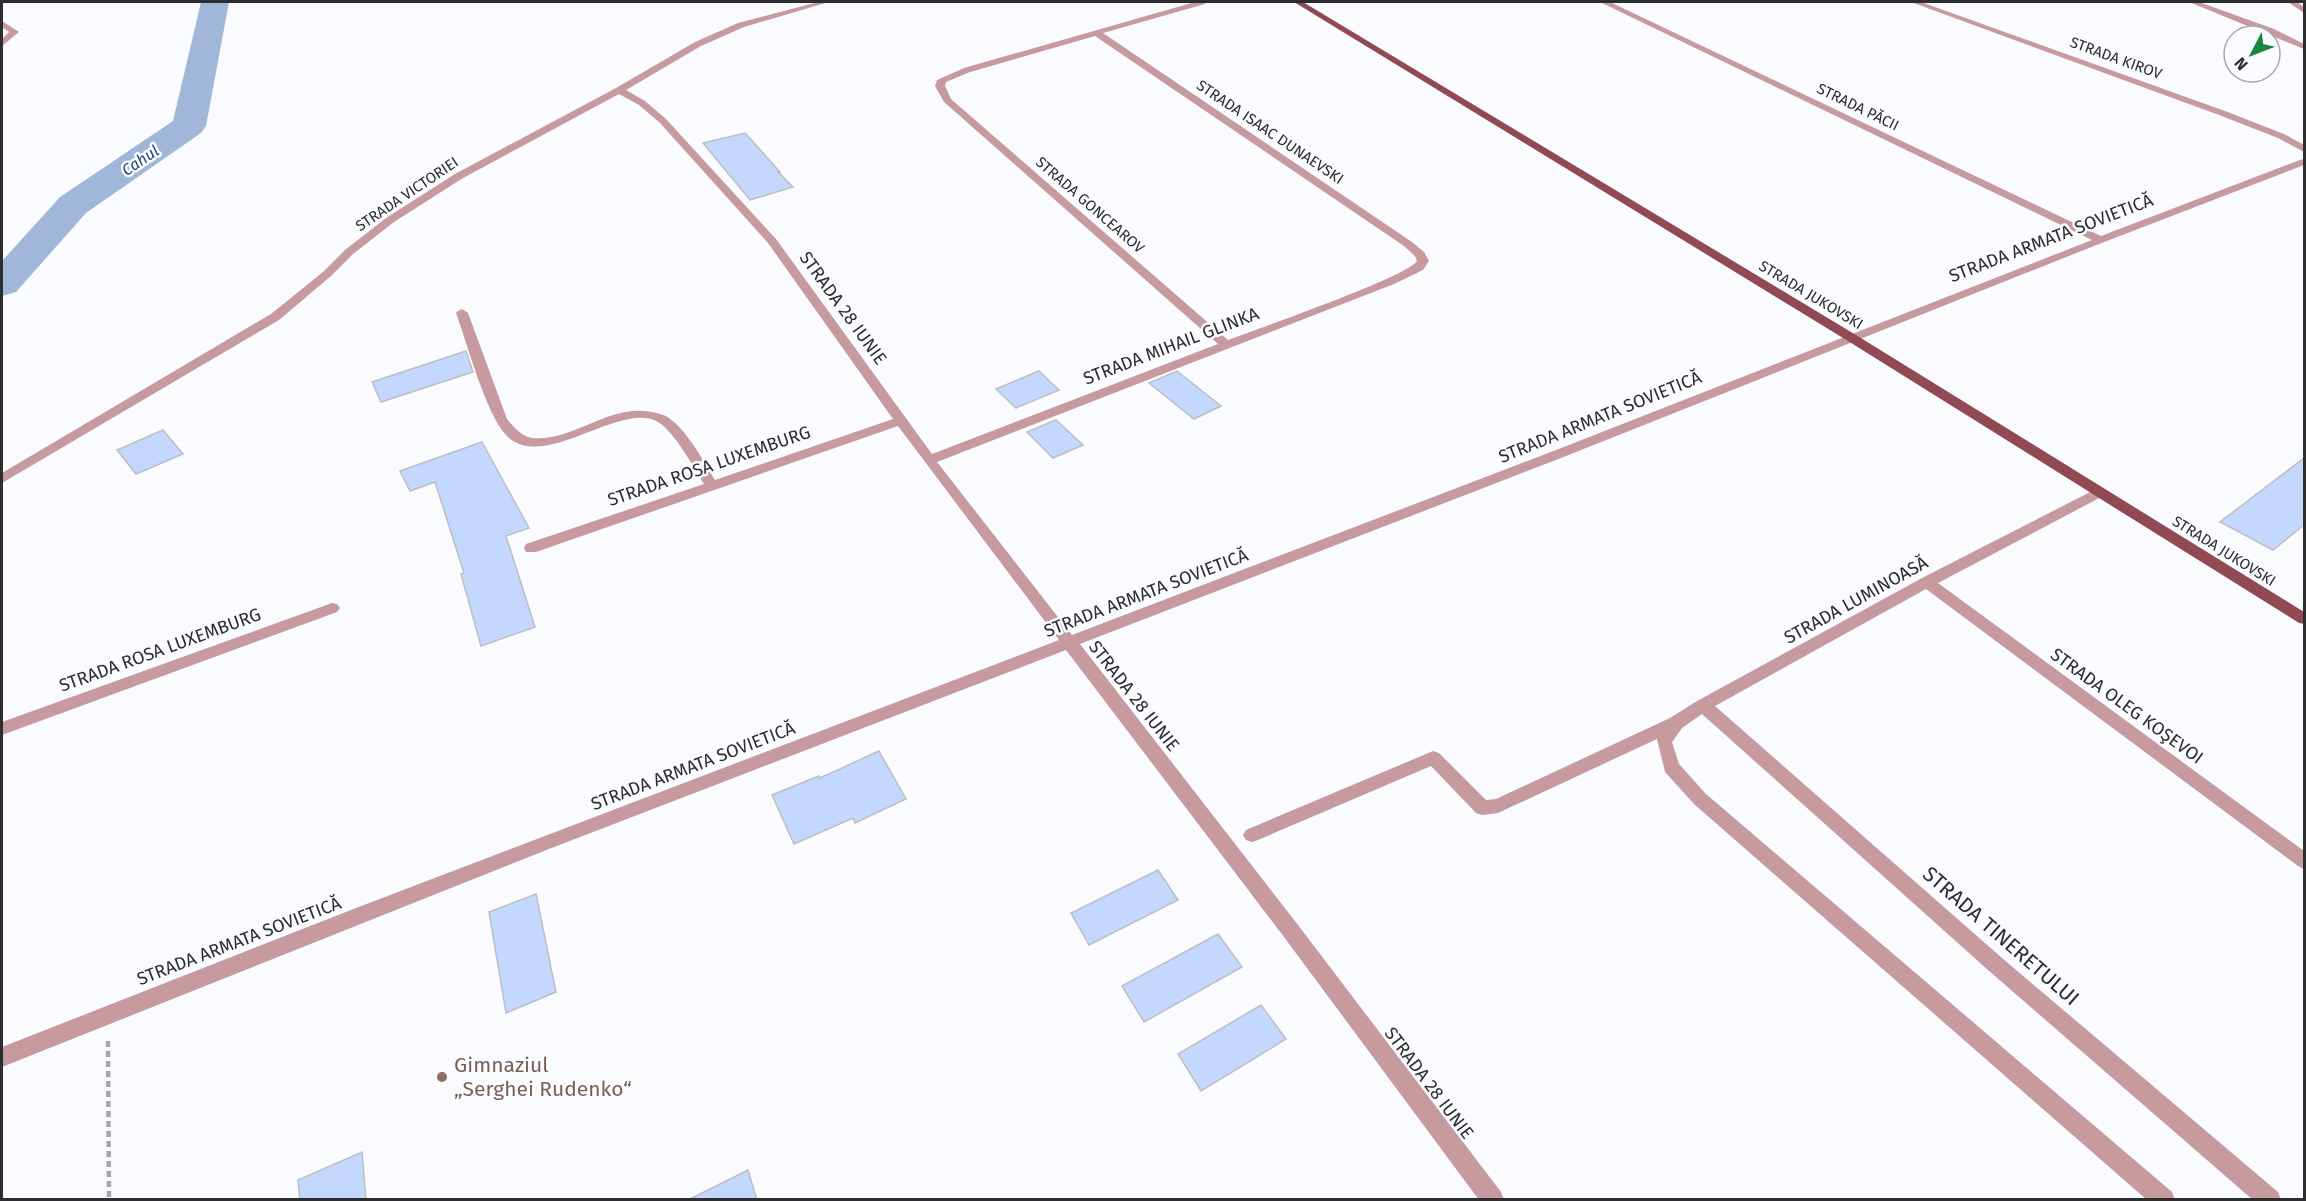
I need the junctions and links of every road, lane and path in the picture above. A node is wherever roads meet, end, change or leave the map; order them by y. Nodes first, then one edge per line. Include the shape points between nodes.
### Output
1 (825, 2) edge
2 (1202, 2) edge
3 (1298, 2) edge
4 (1604, 2) edge
5 (1915, 2) edge
6 (2193, 2) edge
7 (2292, 2) edge
8 (2304, 11) edge
9 (2, 24) edge
10 (1096, 32) junction
11 (2, 43) edge
12 (2304, 47) edge
13 (619, 90) junction
14 (2304, 149) edge
15 (2304, 162) edge
16 (2099, 240) junction
17 (1423, 261) joint
18 (462, 314) dead end
19 (1852, 338) junction
20 (1226, 344) junction
21 (901, 421) junction
22 (929, 460) junction
23 (2, 479) edge
24 (711, 485) junction
25 (2100, 492) junction
26 (531, 548) dead end
27 (1927, 582) junction
28 (332, 608) dead end
29 (2304, 619) edge
30 (1069, 643) junction
31 (1703, 705) junction
32 (1676, 723) junction
33 (2, 729) edge
34 (1252, 835) dead end
35 (2304, 861) edge
36 (108, 1041) dead end
37 (2, 1057) edge
38 (109, 1200) edge
39 (1493, 1200) edge
40 (2164, 1200) edge
41 (2270, 1200) edge

1 - 13 street, STRADA VICTORIEI via 720,33
2 - 10 street
3 - 19 main road, STRADA JUKOVSKI
4 - 16 street, STRADA PĂCII
5 - 14 street, STRADA KIROV via 2222,113
6 - 12 street
7 - 8 street
9 - 11 street via 15,32
10 - 17 street, STRADA ISAAC DUNAEVSKI via 1408,244
10 - 20 street, STRADA GONCEAROV via 967,70 942,80 940,86 947,100
13 - 21 street, STRADA 28 IUNIE via 663,121 772,241
13 - 23 street, STRADA VICTORIEI via 424,198 348,252 275,317
15 - 16 street, STRADA ARMATA SOVIETICĂ
16 - 19 street, STRADA ARMATA SOVIETICĂ
17 - 20 street, STRADA MIHAIL GLINKA via 1411,273
18 - 24 street via 501,420 512,434 530,442 560,438 622,416 644,414 663,419 689,448
19 - 25 main road, STRADA JUKOVSKI
19 - 30 street, STRADA ARMATA SOVIETICĂ
20 - 22 street, STRADA MIHAIL GLINKA
21 - 22 street, STRADA 28 IUNIE
21 - 24 street, STRADA ROSA LUXEMBURG
22 - 30 street, STRADA 28 IUNIE
24 - 26 street, STRADA ROSA LUXEMBURG
25 - 27 street, STRADA LUMINOASĂ
25 - 29 main road, STRADA JUKOVSKI
27 - 31 street, STRADA LUMINOASĂ
27 - 35 street, STRADA OLEG KOŞEVOI
28 - 33 street, STRADA ROSA LUXEMBURG
30 - 37 street, STRADA ARMATA SOVIETICĂ via 449,880
30 - 39 street, STRADA 28 IUNIE
31 - 32 street, STRADA LUMINOASĂ
31 - 41 street, STRADA TINERETULUI via 1995,964
32 - 34 street, STRADA LUMINOASĂ via 1498,806 1482,808 1432,758
32 - 40 street via 1664,741 1671,767 1709,807
36 - 38 path

